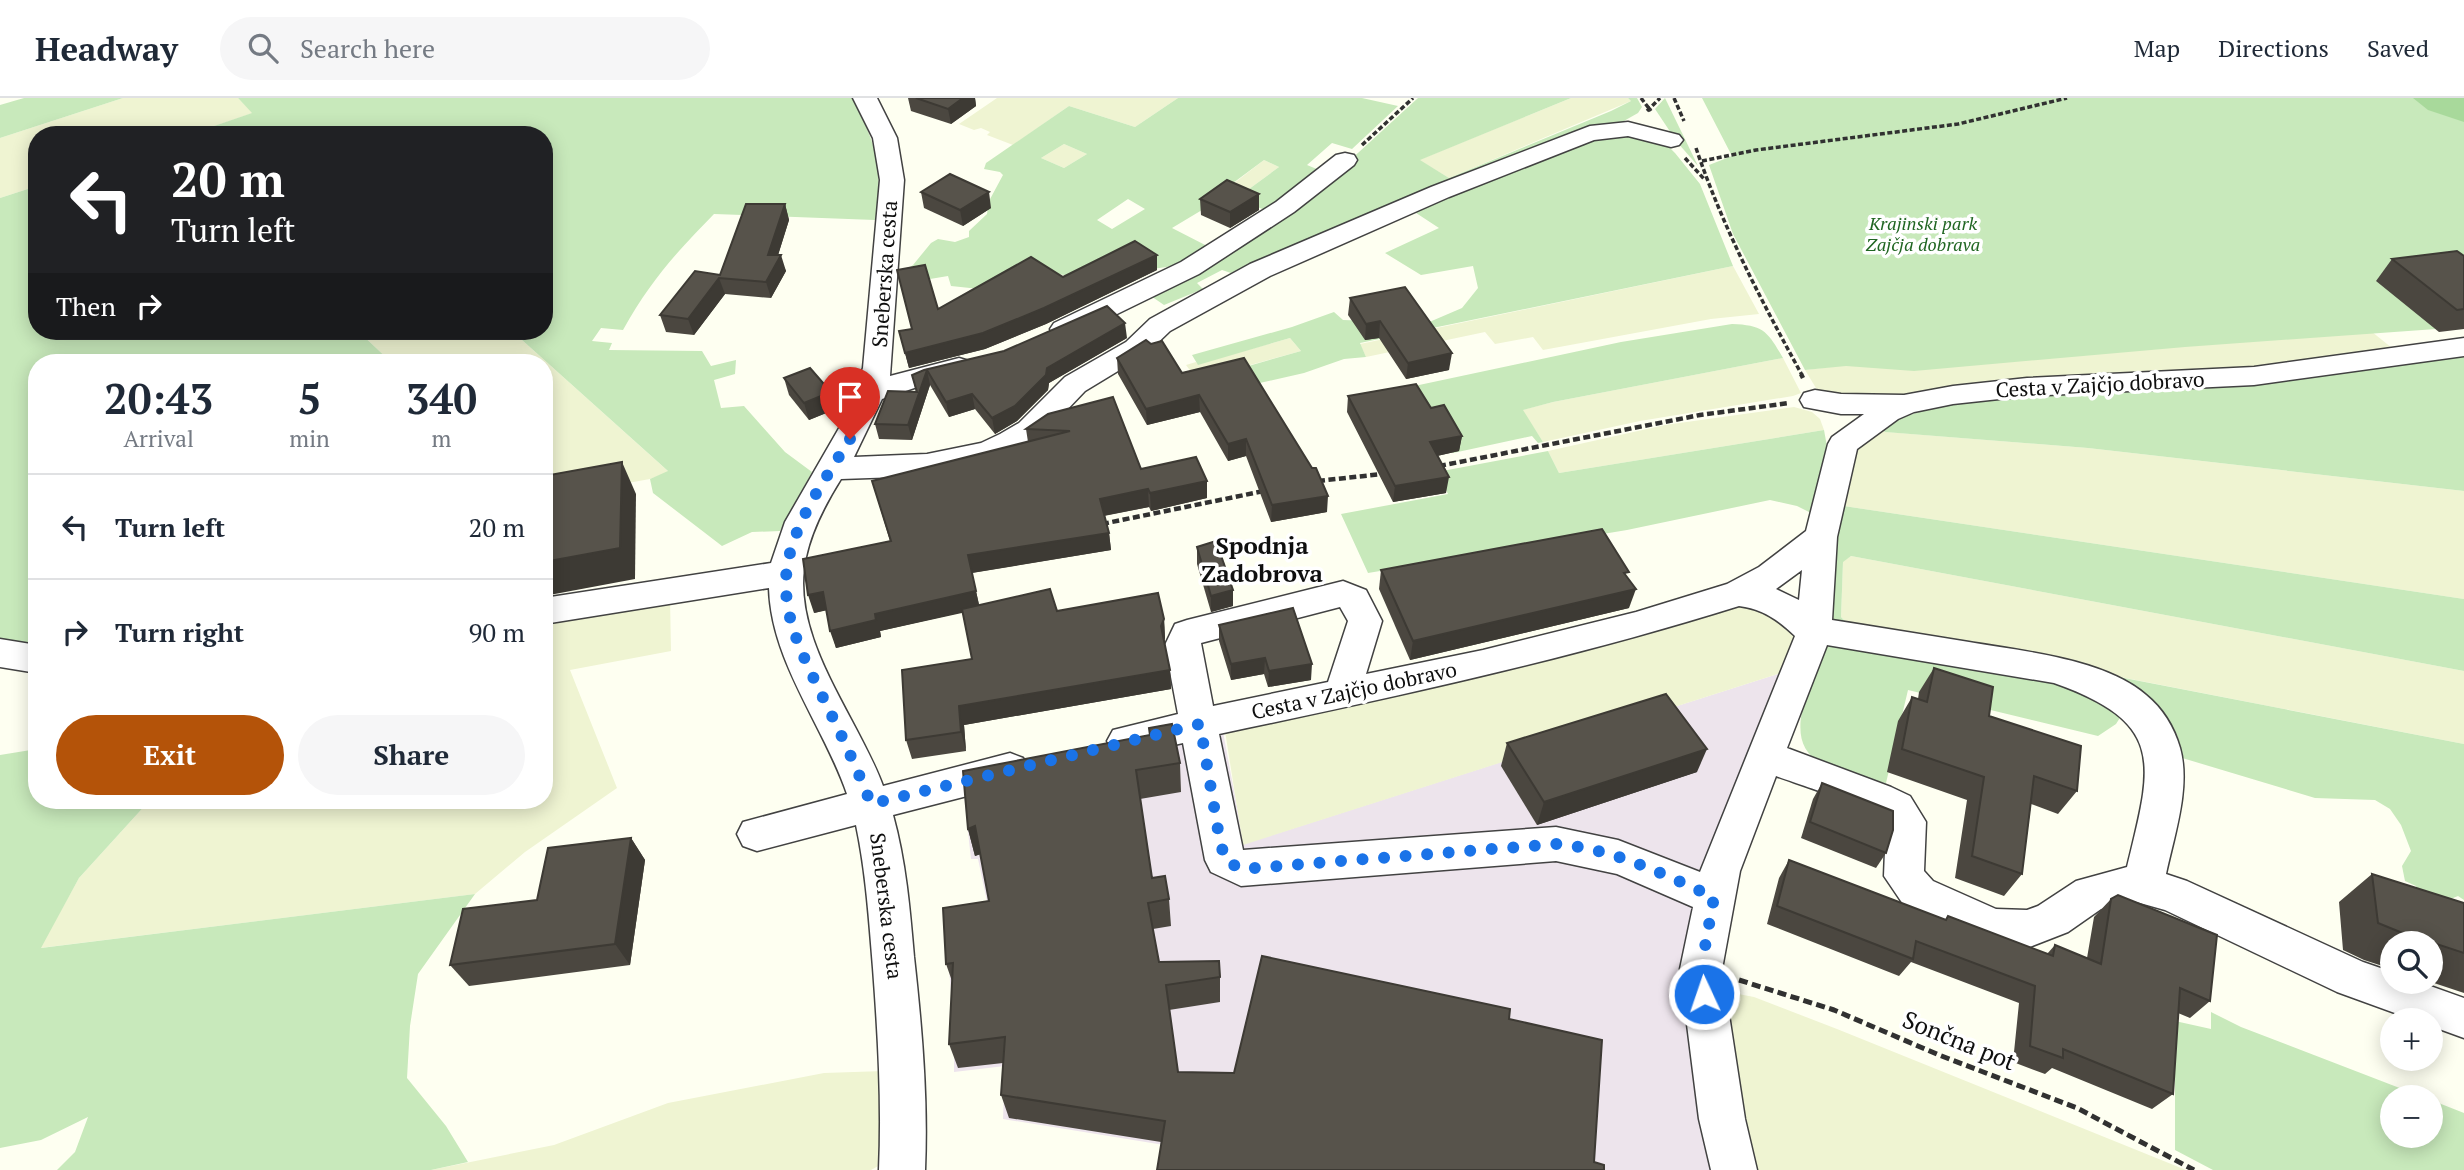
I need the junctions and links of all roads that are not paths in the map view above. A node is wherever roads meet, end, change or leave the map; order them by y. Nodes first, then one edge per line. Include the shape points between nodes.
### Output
1 (865, 98) edge
2 (1682, 133) road end
3 (1345, 160) road end
4 (1036, 342) edge
5 (2464, 347) edge
6 (984, 361) edge
7 (871, 393) junction
8 (1815, 400) road end
9 (1907, 404) junction
10 (831, 469) junction
11 (1821, 537) junction
12 (786, 573) junction
13 (1739, 593) junction
14 (553, 610) edge
15 (1814, 631) junction
16 (0, 653) edge
17 (28, 658) edge
18 (1342, 695) junction
19 (1200, 724) junction
20 (1100, 748) edge
21 (1765, 756) junction
22 (1037, 763) edge
23 (871, 804) junction
24 (757, 834) dead end
25 (2143, 886) junction
26 (1714, 897) junction
27 (2464, 1018) edge
28 (902, 1170) edge
29 (1734, 1170) edge

1 - 7 street, Sneberska cesta via 885,138 892,180 881,343
2 - 10 street via 1628,129 1590,133 1316,244 1160,325 1136,348 1075,384 1030,430 989,451 926,465
3 - 4 street via 1285,207 1190,268
5 - 9 street, Cesta v Zajčjo dobravo via 2254,376 1989,390
6 - 7 street via 918,376
7 - 10 street, Sneberska cesta
8 - 9 street
9 - 11 street, Cesta v Zajčjo dobravo via 1869,423 1843,444
10 - 12 street, Sneberska cesta via 799,528
11 - 13 street, Cesta v Zajčjo dobravo via 1771,576
11 - 15 street, Cesta v Zajčjo dobravo
12 - 14 street
12 - 23 street, Sneberska cesta via 788,611 799,646
13 - 15 street via 1776,601
13 - 18 street, Cesta v Zajčjo dobravo via 1496,661
15 - 21 street, Cesta v Zajčjo dobravo
15 - 25 street via 2056,670 2087,679 2146,715 2163,750 2164,796
16 - 17 street
18 - 19 street, Cesta v Zajčjo dobravo
18 - 19 street via 1365,621 1354,599 1343,594 1187,633 1183,645
19 - 20 street, Cesta v Zajčjo dobravo
19 - 26 street via 1225,860 1241,869 1556,844 1588,846 1618,855
21 - 25 street via 1896,808 1906,822 1904,877 1919,894 1993,927 2027,929 2053,919 2090,894 2133,883
21 - 26 street, Cesta v Zajčjo dobravo
22 - 23 street
23 - 24 street
23 - 28 street, Sneberska cesta via 887,883 901,1027
25 - 27 street via 2173,894 2352,978
26 - 29 street, Cesta v Zajčjo dobravo via 1701,969 1722,1119

